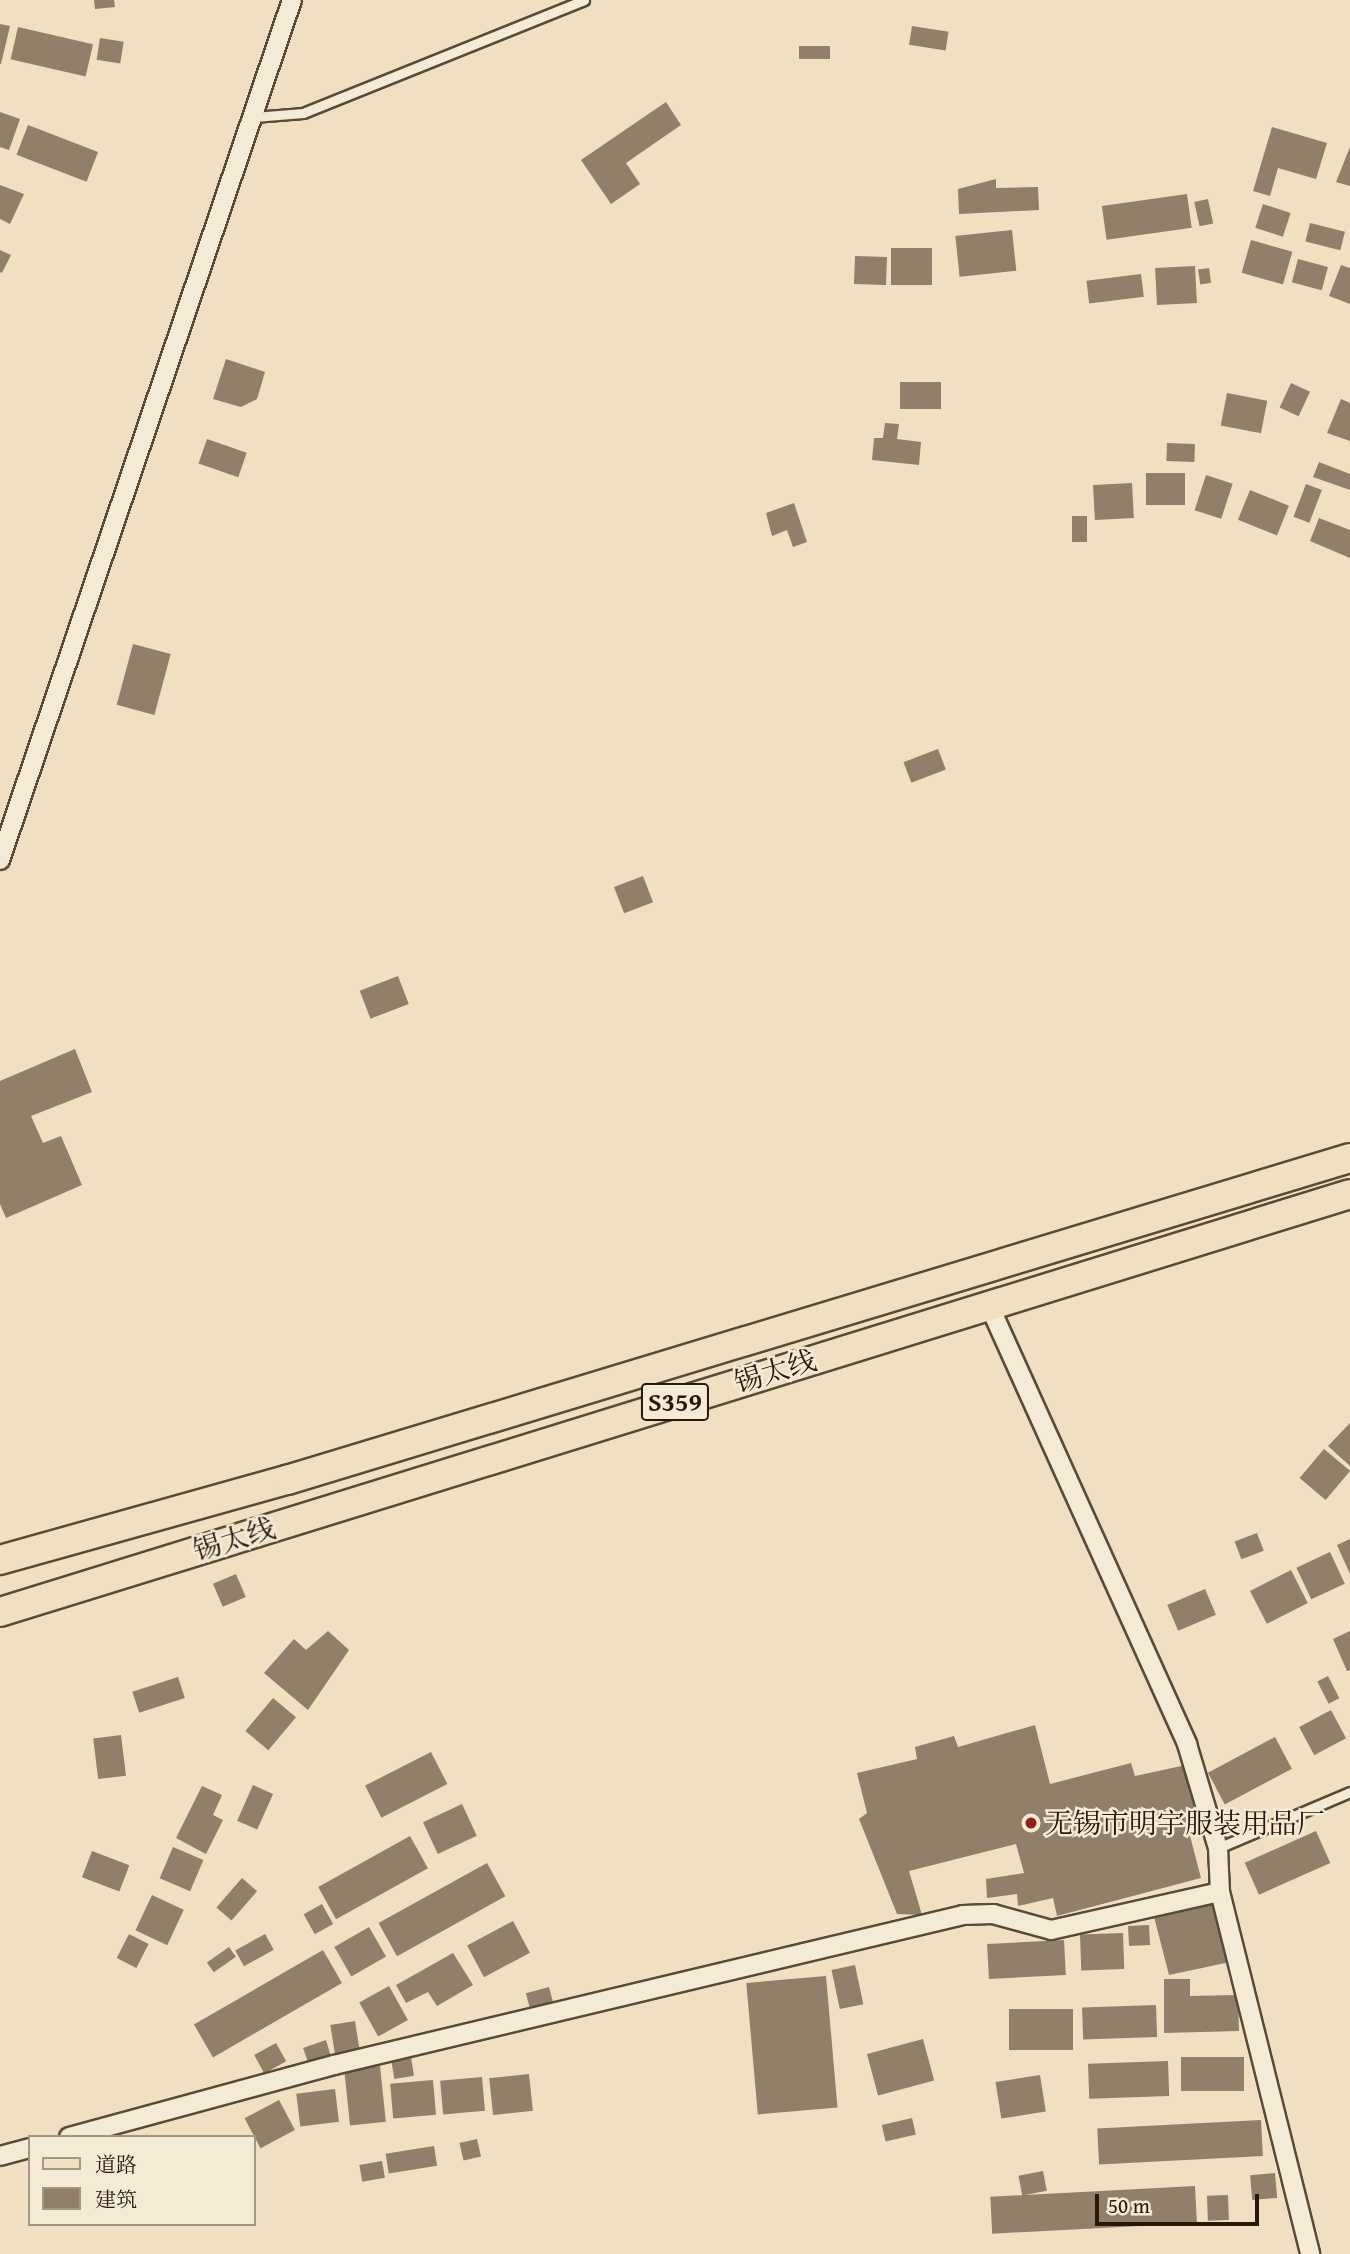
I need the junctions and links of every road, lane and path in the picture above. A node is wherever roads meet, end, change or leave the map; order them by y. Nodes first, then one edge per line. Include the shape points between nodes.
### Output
1 (292, 0) edge
2 (584, 0) edge
3 (254, 117) junction
4 (0, 860) edge
5 (1350, 1158) edge
6 (1350, 1194) edge
7 (989, 1305) junction
8 (0, 1560) edge
9 (0, 1612) edge
10 (1350, 1792) edge
11 (1217, 1848) junction
12 (1220, 1892) junction
13 (76, 2135) edge
14 (28, 2149) edge
15 (0, 2156) edge
16 (1310, 2254) edge

1 - 3 street
2 - 3 lane via 303,113
3 - 4 street
5 - 8 main road, 锡太线 / S359 via 287,1480
6 - 7 main road, 锡太线 / S359
7 - 9 main road, 锡太线 / S359
7 - 11 street via 1187,1744
10 - 11 lane
11 - 12 street
12 - 13 street via 1051,1930 993,1914 963,1915 334,2065
12 - 16 street
14 - 15 street

